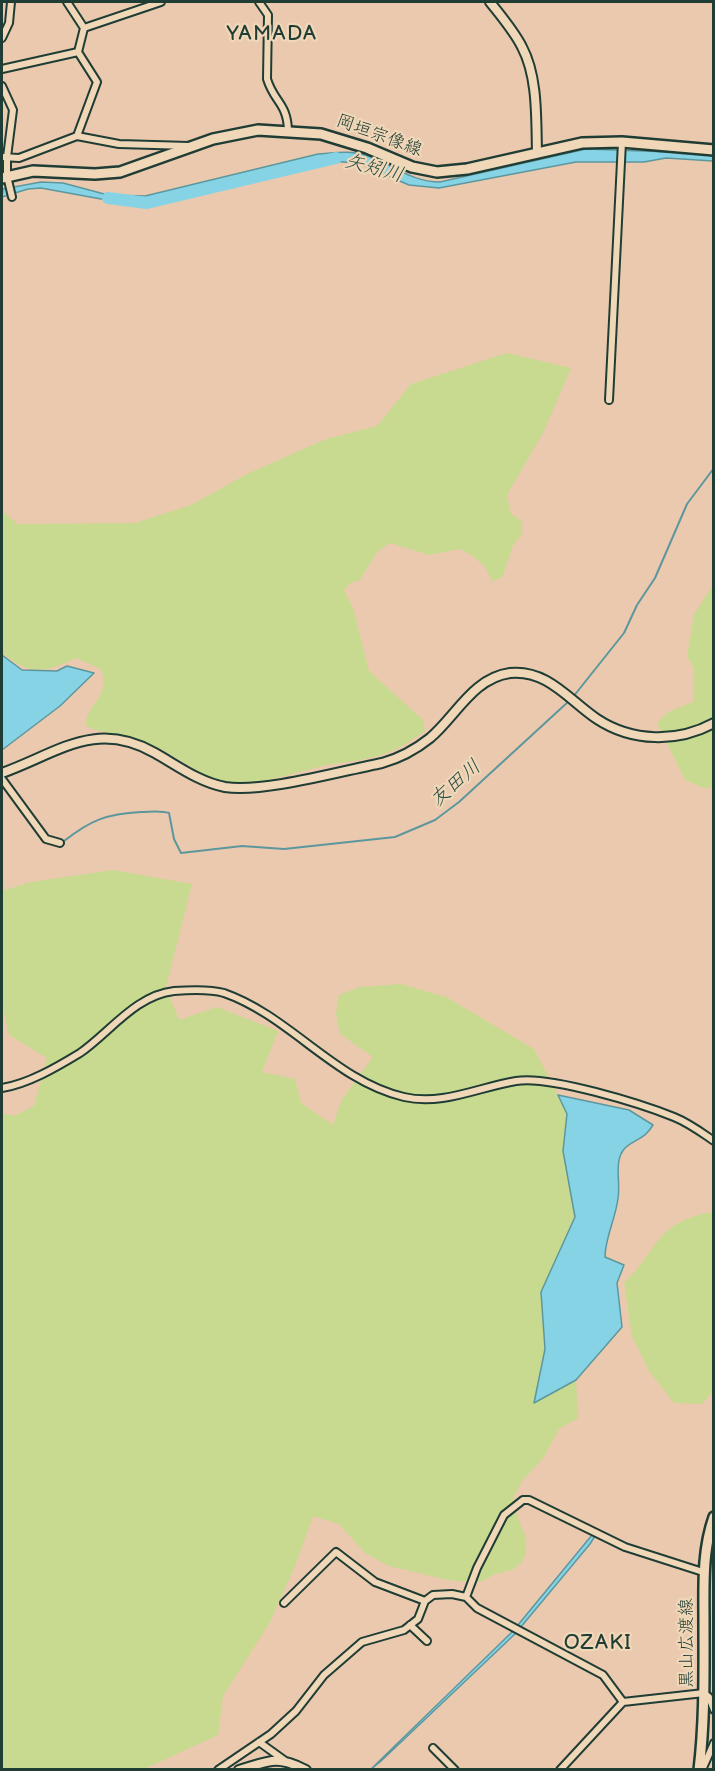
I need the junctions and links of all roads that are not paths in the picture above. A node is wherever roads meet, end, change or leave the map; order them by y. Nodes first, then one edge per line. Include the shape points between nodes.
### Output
1 (11, 2) edge
2 (67, 2) edge
3 (161, 2) edge
4 (259, 2) edge
5 (490, 2) edge
6 (84, 28) junction
7 (2, 38) edge
8 (78, 52) junction
9 (2, 69) edge
10 (2, 86) edge
11 (288, 130) junction
12 (77, 136) junction
13 (622, 142) junction
14 (190, 146) junction
15 (714, 150) edge
16 (537, 152) junction
17 (4, 157) edge
18 (4, 177) edge
19 (12, 197) dead end
20 (609, 400) dead end
21 (714, 723) edge
22 (2, 773) edge
23 (2, 779) edge
24 (60, 843) dead end
25 (2, 1088) edge
26 (714, 1141) edge
27 (714, 1517) edge
28 (703, 1572) junction
29 (466, 1597) junction
30 (709, 1599) edge
31 (425, 1600) junction
32 (284, 1603) dead end
33 (410, 1625) junction
34 (427, 1641) dead end
35 (704, 1693) junction
36 (623, 1702) junction
37 (714, 1710) edge
38 (259, 1743) junction
39 (714, 1743) edge
40 (433, 1748) dead end
41 (284, 1760) junction
42 (218, 1770) edge
43 (239, 1770) edge
44 (306, 1770) edge
45 (454, 1770) edge
46 (560, 1770) edge
47 (701, 1770) edge

1 - 7 street via 9,23
2 - 6 street
3 - 6 street
4 - 11 street via 268,15 267,79 288,114
5 - 16 street via 527,57
6 - 8 street
8 - 9 street
8 - 12 street via 97,82
10 - 17 street via 13,110
11 - 14 main road, 岡垣宗像線 via 236,133
11 - 16 main road, 岡垣宗像線 via 350,141 429,171 467,169
12 - 14 street via 118,144
12 - 17 street via 19,158
13 - 15 main road, 岡垣宗像線
13 - 16 main road, 岡垣宗像線 via 582,143
13 - 20 street
14 - 18 main road, 岡垣宗像線 via 108,174 33,171
17 - 18 street
18 - 19 street
21 - 22 street via 669,738 623,733 597,719 553,683 511,673 487,681 473,691 431,737 399,758 255,788 204,782 141,745 102,738 64,745
23 - 24 street via 46,839
25 - 26 street via 28,1081 80,1052 142,1002 172,991 207,991 255,1007 362,1081 402,1096 456,1096 518,1080 549,1081 675,1118
27 - 28 main road, 黒山広渡線
28 - 29 street via 625,1546 523,1500 504,1515
28 - 30 main road, 黒山広渡線
29 - 31 street via 434,1595
29 - 36 street via 477,1608 603,1675
30 - 35 main road, 黒山広渡線
31 - 32 street via 375,1582 336,1552
31 - 33 street via 418,1619
33 - 34 street
33 - 38 street via 362,1642 324,1675 296,1711
35 - 36 street
35 - 37 street
35 - 47 main road, 黒山広渡線
36 - 46 street
38 - 41 street
38 - 42 street
39 - 47 street
40 - 45 street
41 - 43 street
41 - 44 street

